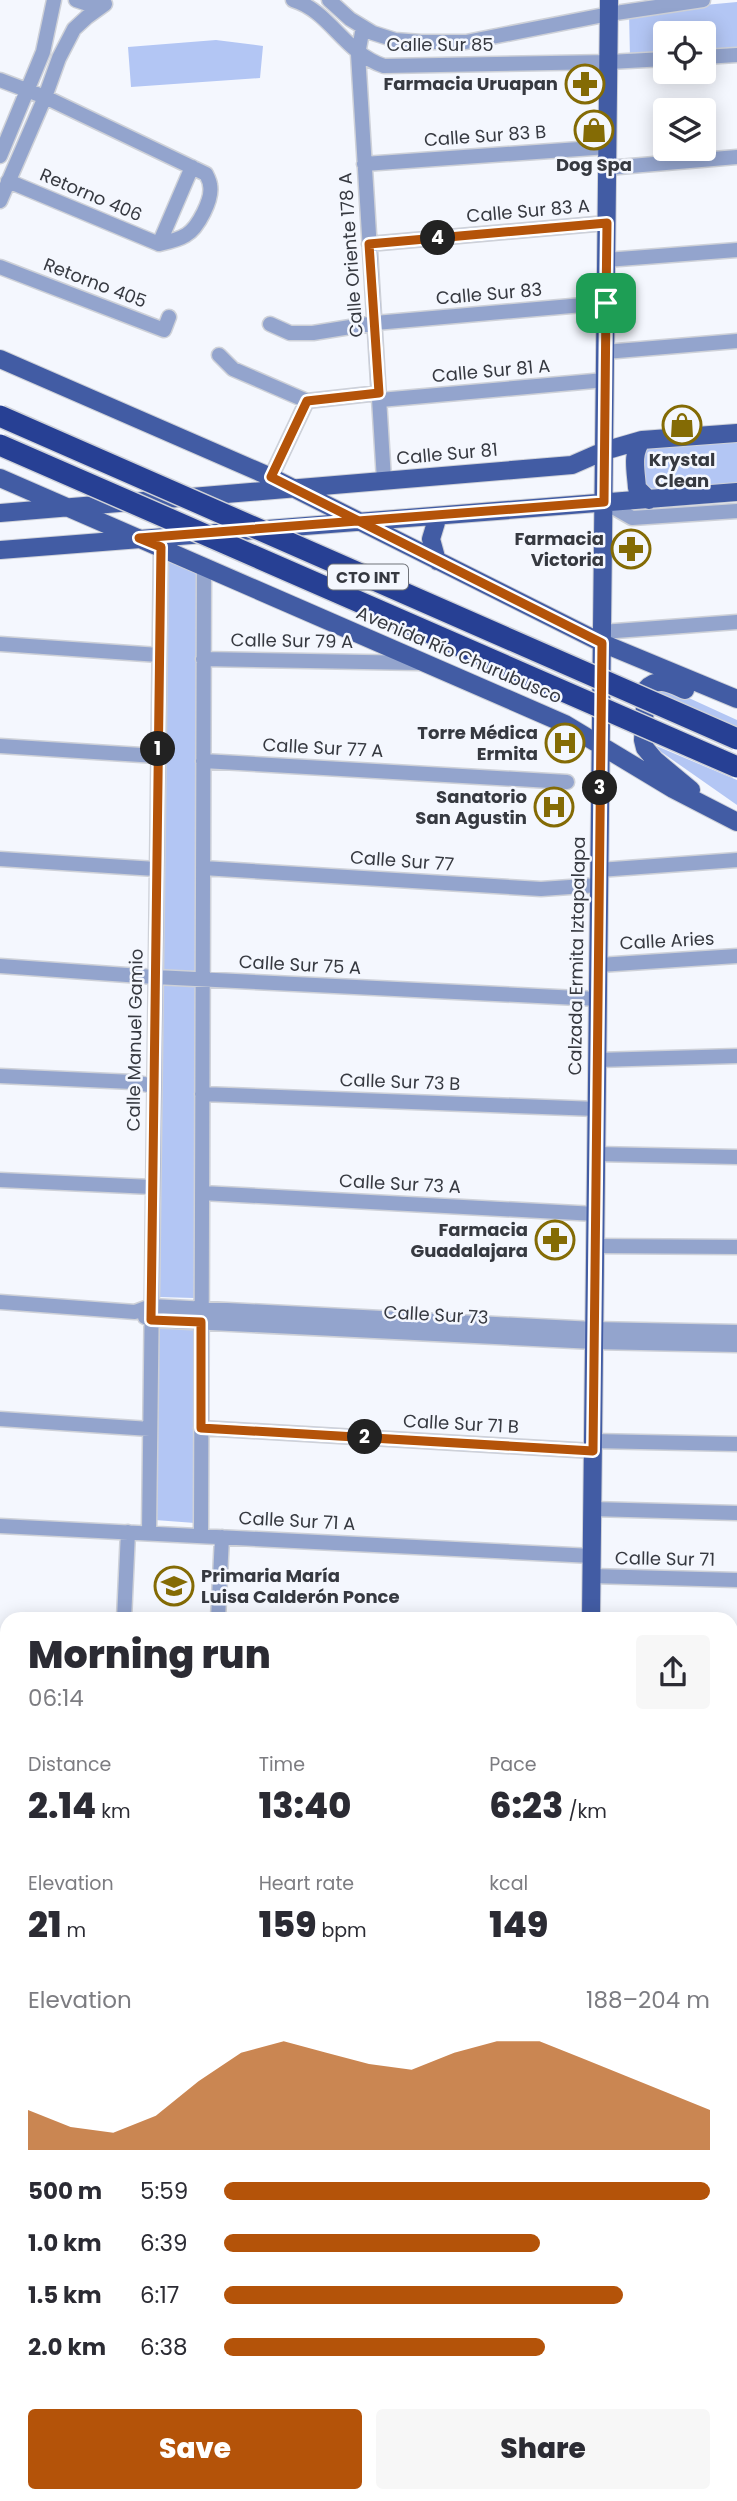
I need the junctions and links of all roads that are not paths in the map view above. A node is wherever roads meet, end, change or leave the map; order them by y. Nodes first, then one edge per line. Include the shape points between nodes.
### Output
1 (54, 0) edge
2 (76, 0) edge
3 (293, 0) edge
4 (702, 0) edge
5 (110, 2) edge
6 (336, 3) edge
7 (609, 7) edge
8 (331, 26) junction
9 (363, 27) junction
10 (358, 54) junction
11 (737, 55) edge
12 (716, 56) edge
13 (653, 60) edge
14 (609, 62) junction
15 (0, 80) edge
16 (28, 90) junction
17 (45, 97) junction
18 (608, 147) junction
19 (0, 156) edge
20 (737, 157) edge
21 (365, 164) junction
22 (192, 167) junction
23 (607, 168) junction
24 (8, 181) junction
25 (0, 201) edge
26 (607, 223) junction
27 (159, 244) junction
28 (369, 244) junction
29 (737, 250) edge
30 (606, 260) junction
31 (0, 267) edge
32 (606, 303) junction
33 (169, 317) dead end
34 (374, 323) junction
35 (270, 324) dead end
36 (737, 341) edge
37 (605, 352) junction
38 (219, 355) dead end
39 (0, 359) edge
40 (605, 380) junction
41 (379, 396) junction
42 (307, 401) junction
43 (0, 416) edge
44 (737, 433) edge
45 (642, 440) junction
46 (0, 445) edge
47 (604, 451) junction
48 (271, 477) junction
49 (0, 478) edge
50 (384, 480) junction
51 (291, 488) junction
52 (737, 492) edge
53 (649, 500) junction
54 (604, 502) junction
55 (67, 507) junction
56 (737, 511) edge
57 (0, 513) edge
58 (438, 516) junction
59 (358, 522) junction
60 (139, 538) junction
61 (161, 547) junction
62 (0, 550) edge
63 (437, 561) junction
64 (204, 566) junction
65 (737, 622) edge
66 (602, 637) junction
67 (0, 644) edge
68 (159, 654) junction
69 (203, 659) junction
70 (422, 664) junction
71 (737, 699) edge
72 (737, 712) edge
73 (737, 739) edge
74 (600, 745) junction
75 (0, 746) edge
76 (158, 756) junction
77 (203, 761) junction
78 (737, 767) edge
79 (567, 782) dead end
80 (729, 818) edge
81 (0, 859) edge
82 (737, 860) edge
83 (203, 868) junction
84 (156, 869) junction
85 (599, 877) junction
86 (737, 957) edge
87 (598, 965) junction
88 (0, 967) edge
89 (155, 977) junction
90 (202, 979) junction
91 (598, 999) junction
92 (737, 1056) edge
93 (597, 1059) junction
94 (0, 1076) edge
95 (154, 1086) junction
96 (202, 1094) junction
97 (597, 1110) junction
98 (596, 1154) junction
99 (737, 1157) edge
100 (0, 1180) edge
101 (152, 1187) junction
102 (202, 1193) junction
103 (596, 1214) junction
104 (595, 1245) junction
105 (737, 1247) edge
106 (0, 1302) edge
107 (151, 1313) junction
108 (201, 1315) junction
109 (737, 1332) edge
110 (594, 1335) junction
111 (737, 1345) edge
112 (0, 1419) edge
113 (201, 1428) junction
114 (150, 1429) junction
115 (737, 1444) edge
116 (593, 1446) junction
117 (593, 1509) junction
118 (737, 1513) edge
119 (0, 1526) edge
120 (128, 1532) junction
121 (149, 1533) junction
122 (201, 1536) junction
123 (222, 1537) junction
124 (592, 1556) junction
125 (592, 1576) junction
126 (737, 1580) edge
127 (124, 1612) edge
128 (218, 1612) edge
129 (591, 1612) edge

1 - 16 street via 43,52
2 - 5 street via 91,5
3 - 8 street, Calle Sur 85 via 311,8
4 - 7 street, Calle Sur 85
5 - 17 street via 74,29
6 - 8 street
6 - 9 street, Calle Sur 85
7 - 9 street, Calle Sur 85 via 466,42 396,40
7 - 14 main road, Calzada Ermita Iztapalapa
8 - 10 street, Calle Sur 85
9 - 10 street, Calle Oriente 178 A
10 - 14 street, Calle Sur 85 via 393,66
10 - 21 street, Calle Oriente 178 A
11 - 12 street
13 - 14 street, Calle Sur 85
14 - 18 main road, Calzada Ermita Iztapalapa
15 - 16 street
16 - 17 street
16 - 19 street
17 - 22 street
17 - 24 street
18 - 21 street, Calle Sur 83 B
18 - 23 main road, Calzada Ermita Iztapalapa
20 - 23 street
21 - 28 street, Calle Oriente 178 A
22 - 27 street
22 - 27 street via 206,174 211,184 208,201 189,234
23 - 26 main road, Calzada Ermita Iztapalapa
24 - 25 street
24 - 27 street, Retorno 406
26 - 28 street, Calle Sur 83 A
26 - 30 main road, Calzada Ermita Iztapalapa
28 - 34 street, Calle Oriente 178 A
29 - 30 street
30 - 32 main road, Calzada Ermita Iztapalapa
31 - 33 street, Retorno 405 via 164,330
32 - 34 street, Calle Sur 83
32 - 37 main road, Calzada Ermita Iztapalapa
34 - 35 street, Calle Sur 83 via 313,333 290,333
34 - 41 street, Calle Oriente 178 A
36 - 37 street
37 - 40 main road, Calzada Ermita Iztapalapa
38 - 42 street via 233,369
39 - 48 main road, CTO INT
40 - 41 street, Calle Sur 81 A
40 - 47 main road, Calzada Ermita Iztapalapa
41 - 42 street
41 - 50 street, Calle Oriente 178 A
42 - 48 street
43 - 73 highway, CTO INT, bridge
44 - 45 main road, Calle Sur 81
45 - 47 main road, Calle Sur 81
45 - 53 main road via 635,455 636,488
46 - 78 highway, CTO INT, bridge
47 - 50 main road, Calle Sur 81 via 572,465
47 - 54 main road, Calzada Ermita Iztapalapa
48 - 51 main road, CTO INT
49 - 55 main road, Avenida Río Churubusco
50 - 51 main road, Calle Sur 81
51 - 55 main road, Calle Sur 81
51 - 59 main road, CTO INT
52 - 53 main road
53 - 54 main road
54 - 56 street via 632,519
54 - 58 main road
54 - 66 main road, Calzada Ermita Iztapalapa
55 - 57 main road, Calle Sur 81
55 - 60 main road, Avenida Río Churubusco
58 - 59 main road
58 - 63 main road via 431,539
59 - 60 main road
59 - 63 main road, CTO INT
60 - 61 main road, Avenida Río Churubusco
60 - 62 main road
61 - 64 main road, Avenida Río Churubusco
61 - 68 street, Calle Manuel Gamio
63 - 66 main road, CTO INT
64 - 69 street
64 - 70 main road, Avenida Río Churubusco
65 - 66 street
66 - 71 main road, CTO INT
66 - 74 main road, Calzada Ermita Iztapalapa
67 - 68 street
68 - 76 street, Calle Manuel Gamio
69 - 70 street, Calle Sur 79 A
69 - 77 street
70 - 74 main road, Avenida Río Churubusco via 565,724
72 - 80 main road via 666,682 646,689 645,748
74 - 80 main road, Avenida Río Churubusco
74 - 85 main road, Calzada Ermita Iztapalapa
75 - 76 street
76 - 84 street, Calle Manuel Gamio
77 - 79 street, Calle Sur 77 A
77 - 83 street
81 - 84 street
82 - 85 street, Calle Sur 77
83 - 85 street, Calle Sur 77 via 541,890
83 - 90 street
84 - 89 street, Calle Manuel Gamio
85 - 87 main road, Calzada Ermita Iztapalapa
86 - 87 street, Calle Aries
87 - 91 main road, Calzada Ermita Iztapalapa
88 - 89 street, Calle Sur 75 A
89 - 90 street, Calle Sur 75 A
89 - 95 street, Calle Manuel Gamio
90 - 91 street, Calle Sur 75 A
90 - 96 street
91 - 93 main road, Calzada Ermita Iztapalapa
92 - 93 street
93 - 97 main road, Calzada Ermita Iztapalapa
94 - 95 street
95 - 101 street, Calle Manuel Gamio
96 - 97 street, Calle Sur 73 B
96 - 102 street
97 - 98 main road, Calzada Ermita Iztapalapa
98 - 99 street
98 - 103 main road, Calzada Ermita Iztapalapa
100 - 101 street
101 - 107 street, Calle Manuel Gamio
102 - 103 street, Calle Sur 73 A
102 - 108 street
103 - 104 main road, Calzada Ermita Iztapalapa
104 - 105 street
104 - 110 main road, Calzada Ermita Iztapalapa
106 - 107 street, Calle Sur 73
107 - 108 street, Calle Sur 73
107 - 114 street, Calle Manuel Gamio
108 - 110 street, Calle Sur 73
108 - 113 street
109 - 110 street, Calle Sur 73
110 - 111 street, Calle Sur 73
110 - 116 main road, Calzada Ermita Iztapalapa
112 - 114 street
113 - 116 street, Calle Sur 71 B
113 - 122 street
114 - 121 street, Calle Manuel Gamio
115 - 116 street, Calle Sur 71 B
116 - 117 main road, Calzada Ermita Iztapalapa
117 - 118 street
117 - 124 main road, Calzada Ermita Iztapalapa
119 - 120 street, Calle Sur 71 A
120 - 121 street, Calle Sur 71 A
120 - 127 street
121 - 122 street, Calle Sur 71 A
122 - 123 street, Calle Sur 71 A
123 - 124 street, Calle Sur 71 A
123 - 128 street
124 - 125 main road, Calzada Ermita Iztapalapa
125 - 126 street, Calle Sur 71
125 - 129 main road, Calzada Ermita Iztapalapa

